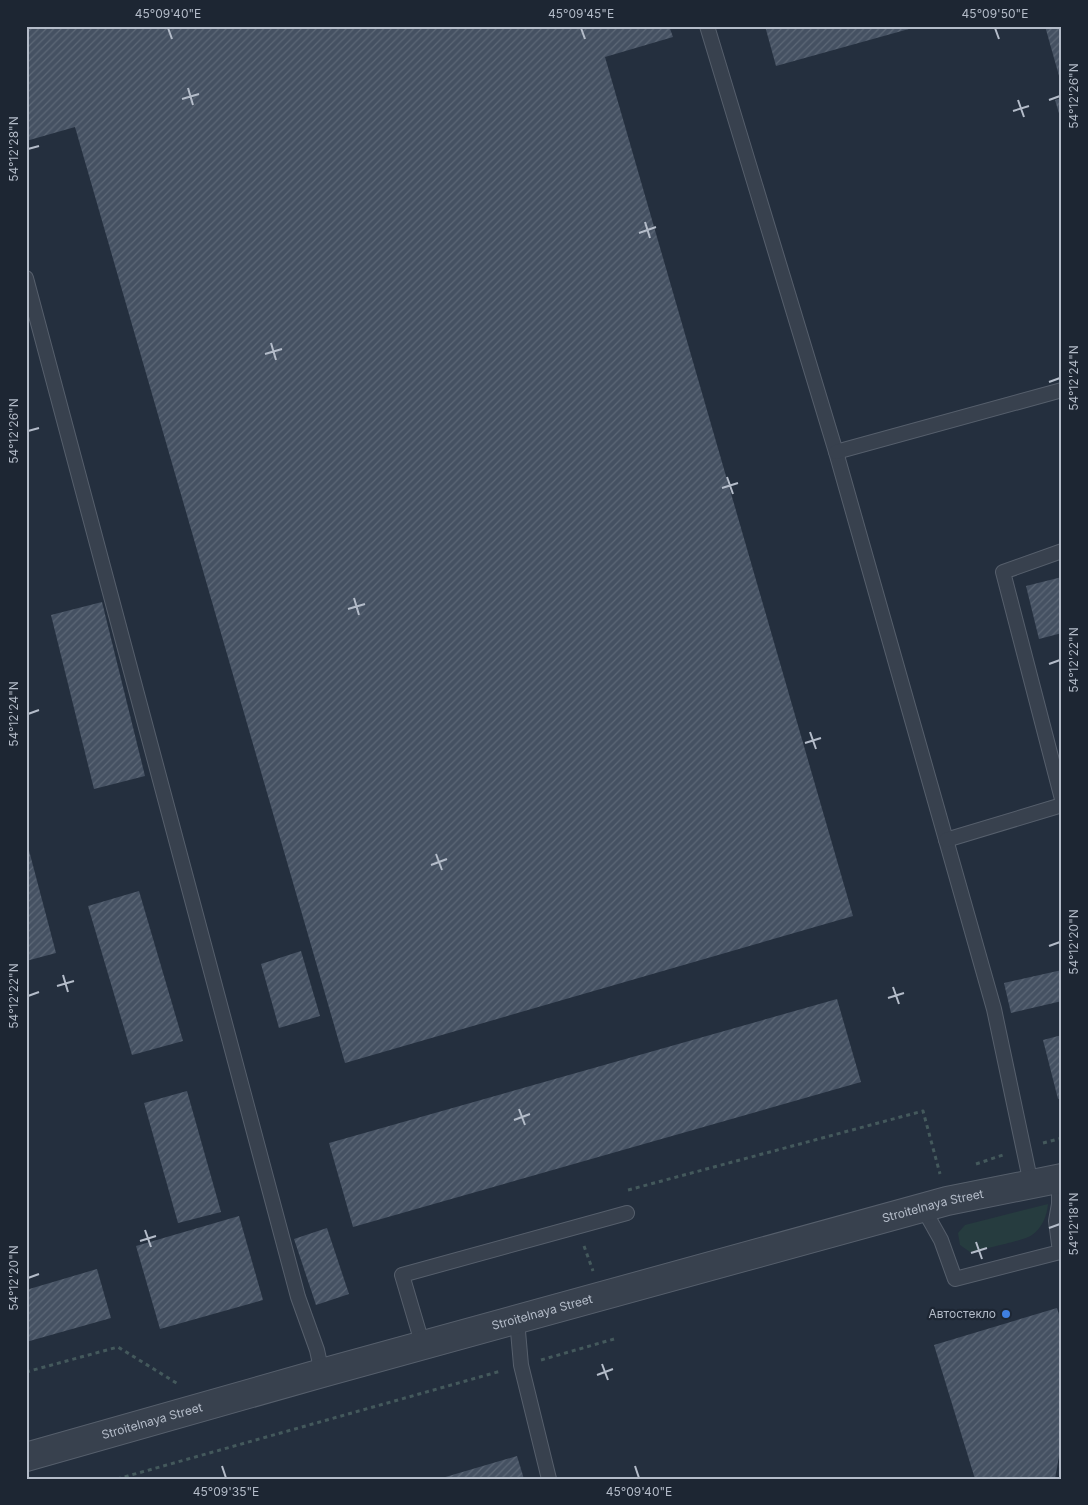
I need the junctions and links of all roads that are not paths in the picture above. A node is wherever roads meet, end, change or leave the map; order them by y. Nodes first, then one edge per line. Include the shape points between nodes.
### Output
1 (707, 26) edge
2 (26, 278) edge
3 (1062, 390) edge
4 (836, 452) junction
5 (1062, 551) edge
6 (1062, 800) edge
7 (1062, 805) edge
8 (946, 840) junction
9 (1060, 1179) edge
10 (1031, 1184) junction
11 (923, 1208) junction
12 (627, 1213) dead end
13 (1061, 1254) edge
14 (517, 1320) junction
15 (423, 1346) junction
16 (322, 1373) junction
17 (26, 1457) edge
18 (549, 1479) edge

1 - 4 lane
2 - 16 lane via 296,1288
3 - 4 lane
4 - 8 lane
5 - 6 lane via 1003,572
7 - 8 lane
8 - 10 lane via 994,1009
9 - 10 street, Stroitelnaya Street
9 - 13 lane via 1056,1221
10 - 11 street, Stroitelnaya Street
11 - 13 lane via 941,1240 955,1279
11 - 14 street, Stroitelnaya Street
12 - 15 lane via 402,1274
14 - 15 street, Stroitelnaya Street
14 - 18 lane via 521,1365
15 - 16 street, Stroitelnaya Street
16 - 17 street, Stroitelnaya Street

